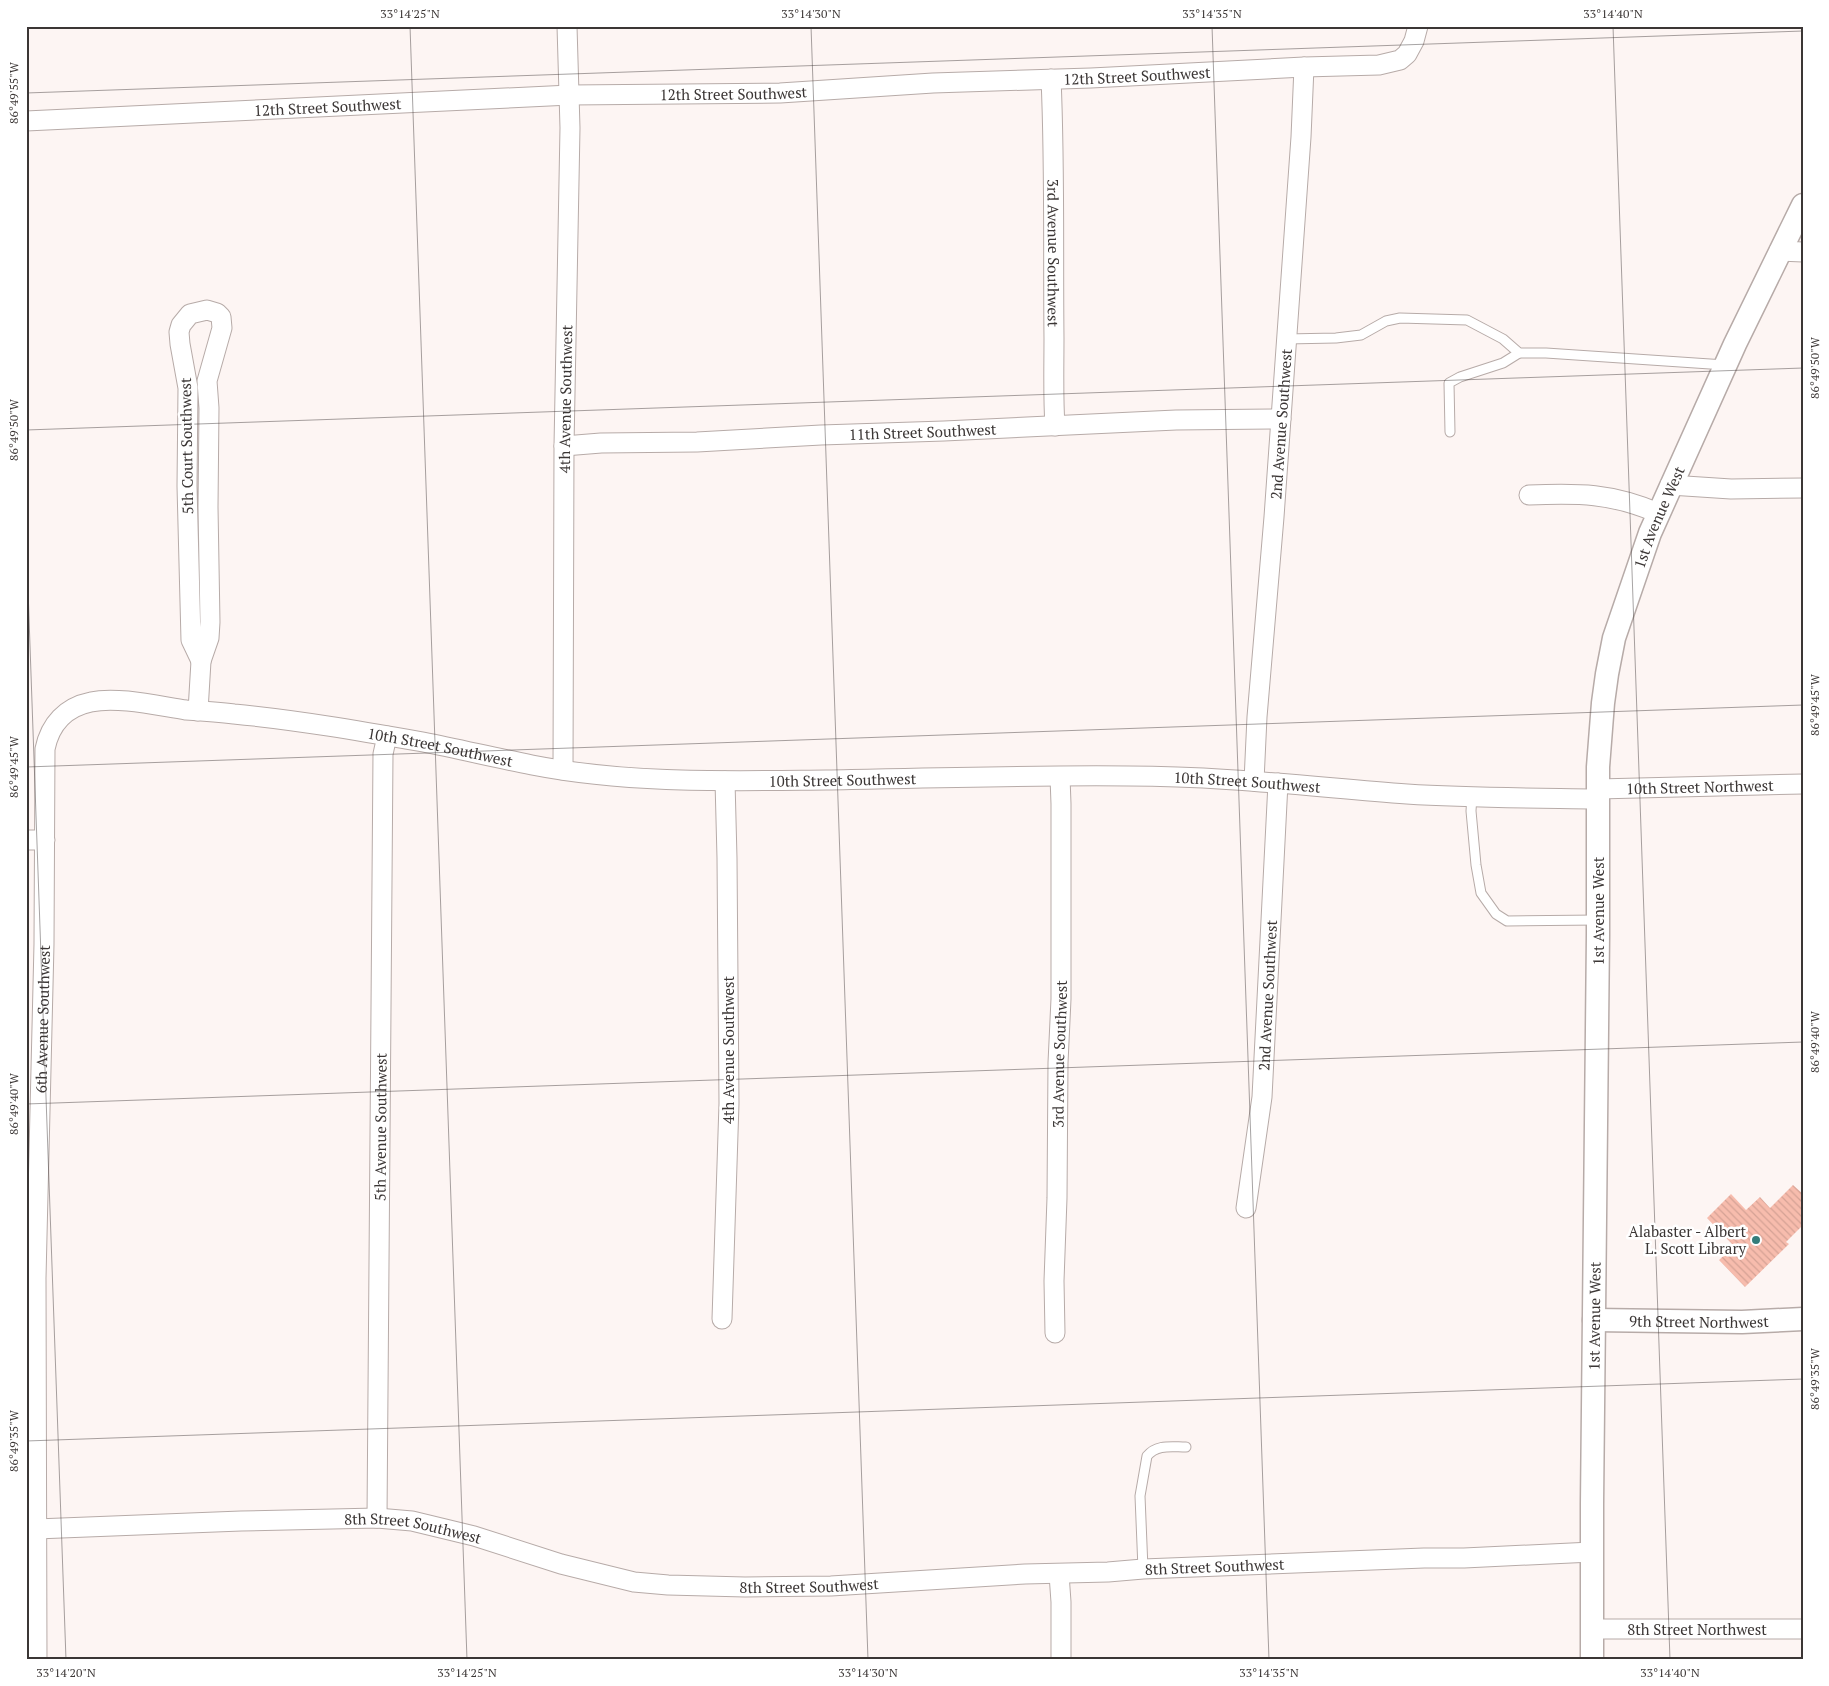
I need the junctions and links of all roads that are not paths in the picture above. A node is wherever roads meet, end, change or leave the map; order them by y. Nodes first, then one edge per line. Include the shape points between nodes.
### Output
1 (567, 26) edge
2 (1418, 26) edge
3 (1304, 67) junction
4 (1051, 79) junction
5 (570, 95) junction
6 (26, 121) edge
7 (1803, 205) edge
8 (1779, 251) junction
9 (1803, 252) edge
10 (1286, 339) junction
11 (1519, 353) junction
12 (1726, 365) junction
13 (1281, 419) junction
14 (1055, 426) junction
15 (1450, 432) dead end
16 (564, 446) junction
17 (1670, 485) junction
18 (1803, 488) edge
19 (1528, 495) dead end
20 (1658, 513) junction
21 (201, 662) junction
22 (92, 701) joint
23 (198, 711) junction
24 (386, 736) junction
25 (563, 770) junction
26 (1060, 777) junction
27 (1254, 781) junction
28 (725, 782) junction
29 (1278, 783) junction
30 (1803, 784) edge
31 (1598, 794) junction
32 (1472, 796) junction
33 (35, 840) edge
34 (1598, 920) junction
35 (1246, 1208) dead end
36 (33, 1216) edge
37 (722, 1319) dead end
38 (1803, 1319) edge
39 (1594, 1320) junction
40 (1055, 1333) dead end
41 (1186, 1447) dead end
42 (377, 1518) junction
43 (36, 1529) junction
44 (1592, 1552) junction
45 (1143, 1569) junction
46 (1059, 1574) junction
47 (1592, 1629) junction
48 (1803, 1629) edge
49 (37, 1660) edge
50 (1061, 1660) edge
51 (1592, 1660) edge

1 - 5 street, 4th Avenue Southwest
2 - 3 street, 12th Street Southwest via 1414,41 1400,60 1379,65
3 - 4 street, 12th Street Southwest
3 - 10 street, 2nd Avenue Southwest
4 - 5 street, 12th Street Southwest via 780,93
4 - 14 street, 3rd Avenue Southwest
5 - 6 street, 12th Street Southwest
5 - 16 street, 4th Avenue Southwest
7 - 8 street, 1st Avenue West
8 - 9 street
8 - 12 street, 1st Avenue West
10 - 11 lane via 1361,335 1386,321 1400,318 1467,320 1504,339
10 - 13 street, 2nd Avenue Southwest
11 - 12 lane
11 - 15 lane via 1503,363 1449,383
12 - 17 street, 1st Avenue West
13 - 14 street, 11th Street Southwest
13 - 27 street, 2nd Avenue Southwest
14 - 16 street, 11th Street Southwest
16 - 25 street, 4th Avenue Southwest
17 - 18 street via 1731,489
17 - 20 street, 1st Avenue West
19 - 20 street via 1575,493 1615,498
20 - 31 street, 1st Avenue West via 1614,638 1602,703
21 - 21 street, 5th Court Southwest via 209,638 210,622 207,381 222,328 221,317 207,310 190,314 179,332 188,388 191,640
21 - 23 street, 5th Court Southwest
22 - 23 street, 10th Street Southwest via 147,703
22 - 33 street, 6th Avenue Southwest via 64,714 56,721 46,740
23 - 24 street, 10th Street Southwest via 294,721
24 - 25 street, 10th Street Southwest
24 - 42 street, 5th Avenue Southwest via 383,754
25 - 28 street, 10th Street Southwest via 657,780
26 - 27 street, 10th Street Southwest
26 - 28 street, 10th Street Southwest
26 - 40 street, 3rd Avenue Southwest via 1061,999
27 - 29 street, 10th Street Southwest
28 - 37 street, 4th Avenue Southwest via 728,1103
29 - 32 street, 10th Street Southwest
29 - 35 street, 2nd Avenue Southwest via 1262,1097
30 - 31 street, 10th Street Northwest
31 - 32 street, 10th Street Southwest
31 - 34 street, 1st Avenue West
32 - 34 lane via 1479,887 1484,900 1496,914 1507,921
33 - 36 street, 6th Avenue Southwest via 44,953
34 - 39 street, 1st Avenue West
36 - 43 street, 6th Avenue Southwest
38 - 39 street, 9th Street Northwest via 1742,1322
39 - 44 street, 1st Avenue West
41 - 45 lane via 1157,1448 1147,1456 1140,1496
42 - 43 street, 8th Street Southwest
42 - 46 street, 8th Street Southwest via 412,1521 474,1536 561,1564 634,1582 668,1585 831,1586
43 - 49 street, 6th Avenue Southwest
44 - 45 street, 8th Street Southwest
44 - 47 street, 1st Avenue West
45 - 46 street, 8th Street Southwest
46 - 50 street
47 - 48 street, 8th Street Northwest
47 - 51 street, 1st Avenue West

